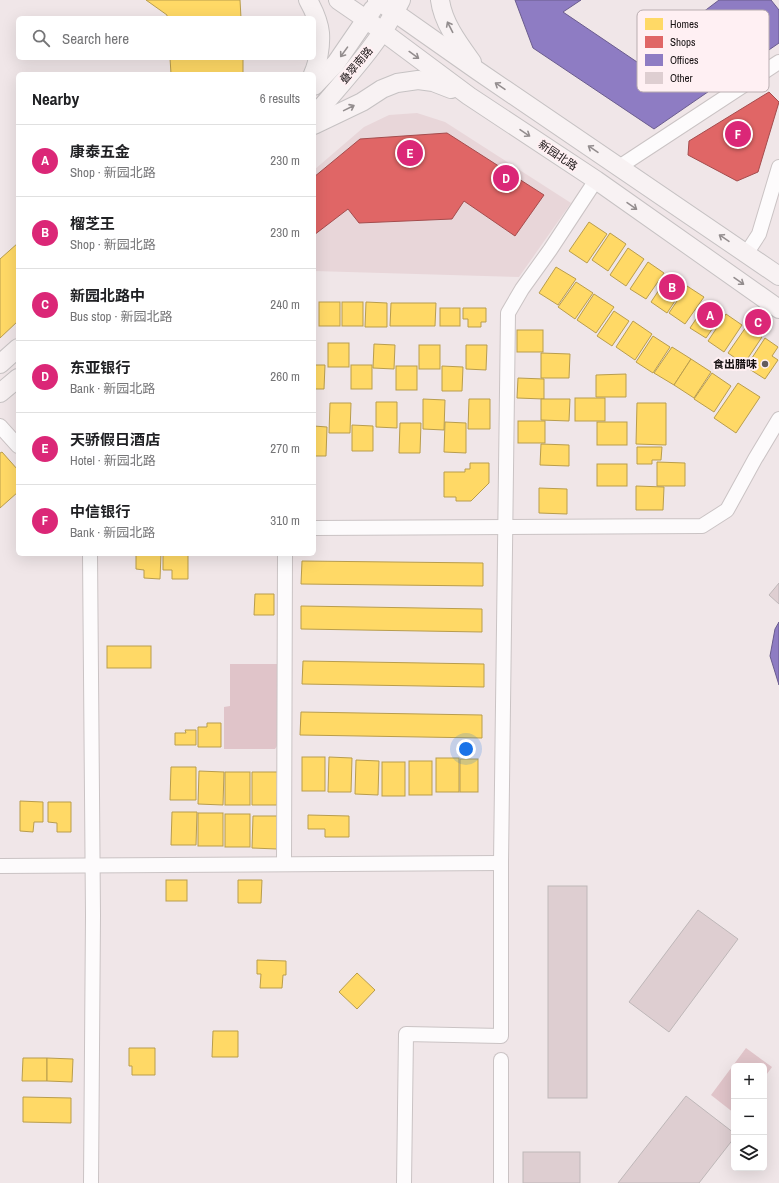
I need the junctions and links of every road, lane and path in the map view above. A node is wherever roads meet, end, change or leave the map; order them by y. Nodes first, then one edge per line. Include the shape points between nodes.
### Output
1 (308, 0) edge
2 (338, 0) edge
3 (378, 0) edge
4 (440, 0) edge
5 (398, 6) edge
6 (315, 16) edge
7 (316, 19) edge
8 (366, 20) junction
9 (382, 32) junction
10 (779, 62) edge
11 (769, 69) edge
12 (478, 71) junction
13 (314, 72) edge
14 (316, 84) edge
15 (733, 92) edge
16 (469, 96) junction
17 (521, 100) junction
18 (316, 114) edge
19 (507, 120) junction
20 (316, 124) edge
21 (619, 167) junction
22 (779, 168) edge
23 (596, 180) junction
24 (746, 254) junction
25 (779, 276) edge
26 (779, 309) edge
27 (16, 350) edge
28 (0, 364) edge
29 (16, 380) edge
30 (0, 393) edge
31 (779, 419) edge
32 (0, 426) edge
33 (16, 444) edge
34 (316, 528) edge
35 (505, 528) junction
36 (90, 556) edge
37 (285, 556) edge
38 (501, 863) junction
39 (284, 864) junction
40 (92, 865) junction
41 (0, 866) edge
42 (501, 1060) dead end
43 (91, 1183) edge
44 (404, 1183) edge
45 (501, 1183) edge

1 - 6 main road
2 - 8 main road, 新园北路
3 - 5 main road
3 - 8 main road, 叠翠南路
12 -> 4 main road via 449,26
5 - 9 main road, 叠翠南路
5 - 12 main road
7 - 13 main road via 320,32 317,66
8 - 9 main road, 新园北路
8 -> 14 main road, 叠翠南路 via 336,63
9 -> 16 main road, 新园北路
9 - 18 main road, 叠翠南路
10 - 11 street
17 -> 12 main road
15 - 21 street
16 - 19 main road, 新园北路
20 -> 16 main road via 397,83 418,80 433,82
17 - 19 main road
21 -> 17 main road
19 -> 23 main road, 新园北路
24 -> 21 main road
22 - 24 street via 759,234
23 -> 26 main road, 新园北路
23 - 35 street via 508,313
24 - 25 main road
27 - 28 main road
29 - 30 main road
31 - 35 street via 727,510 702,526
32 - 33 street
34 - 35 street
35 - 38 street
36 - 40 street
37 - 39 street
38 - 39 street
38 - 44 street via 501,1036 406,1034
39 - 40 street
40 - 41 street
40 - 43 street
42 - 45 street

